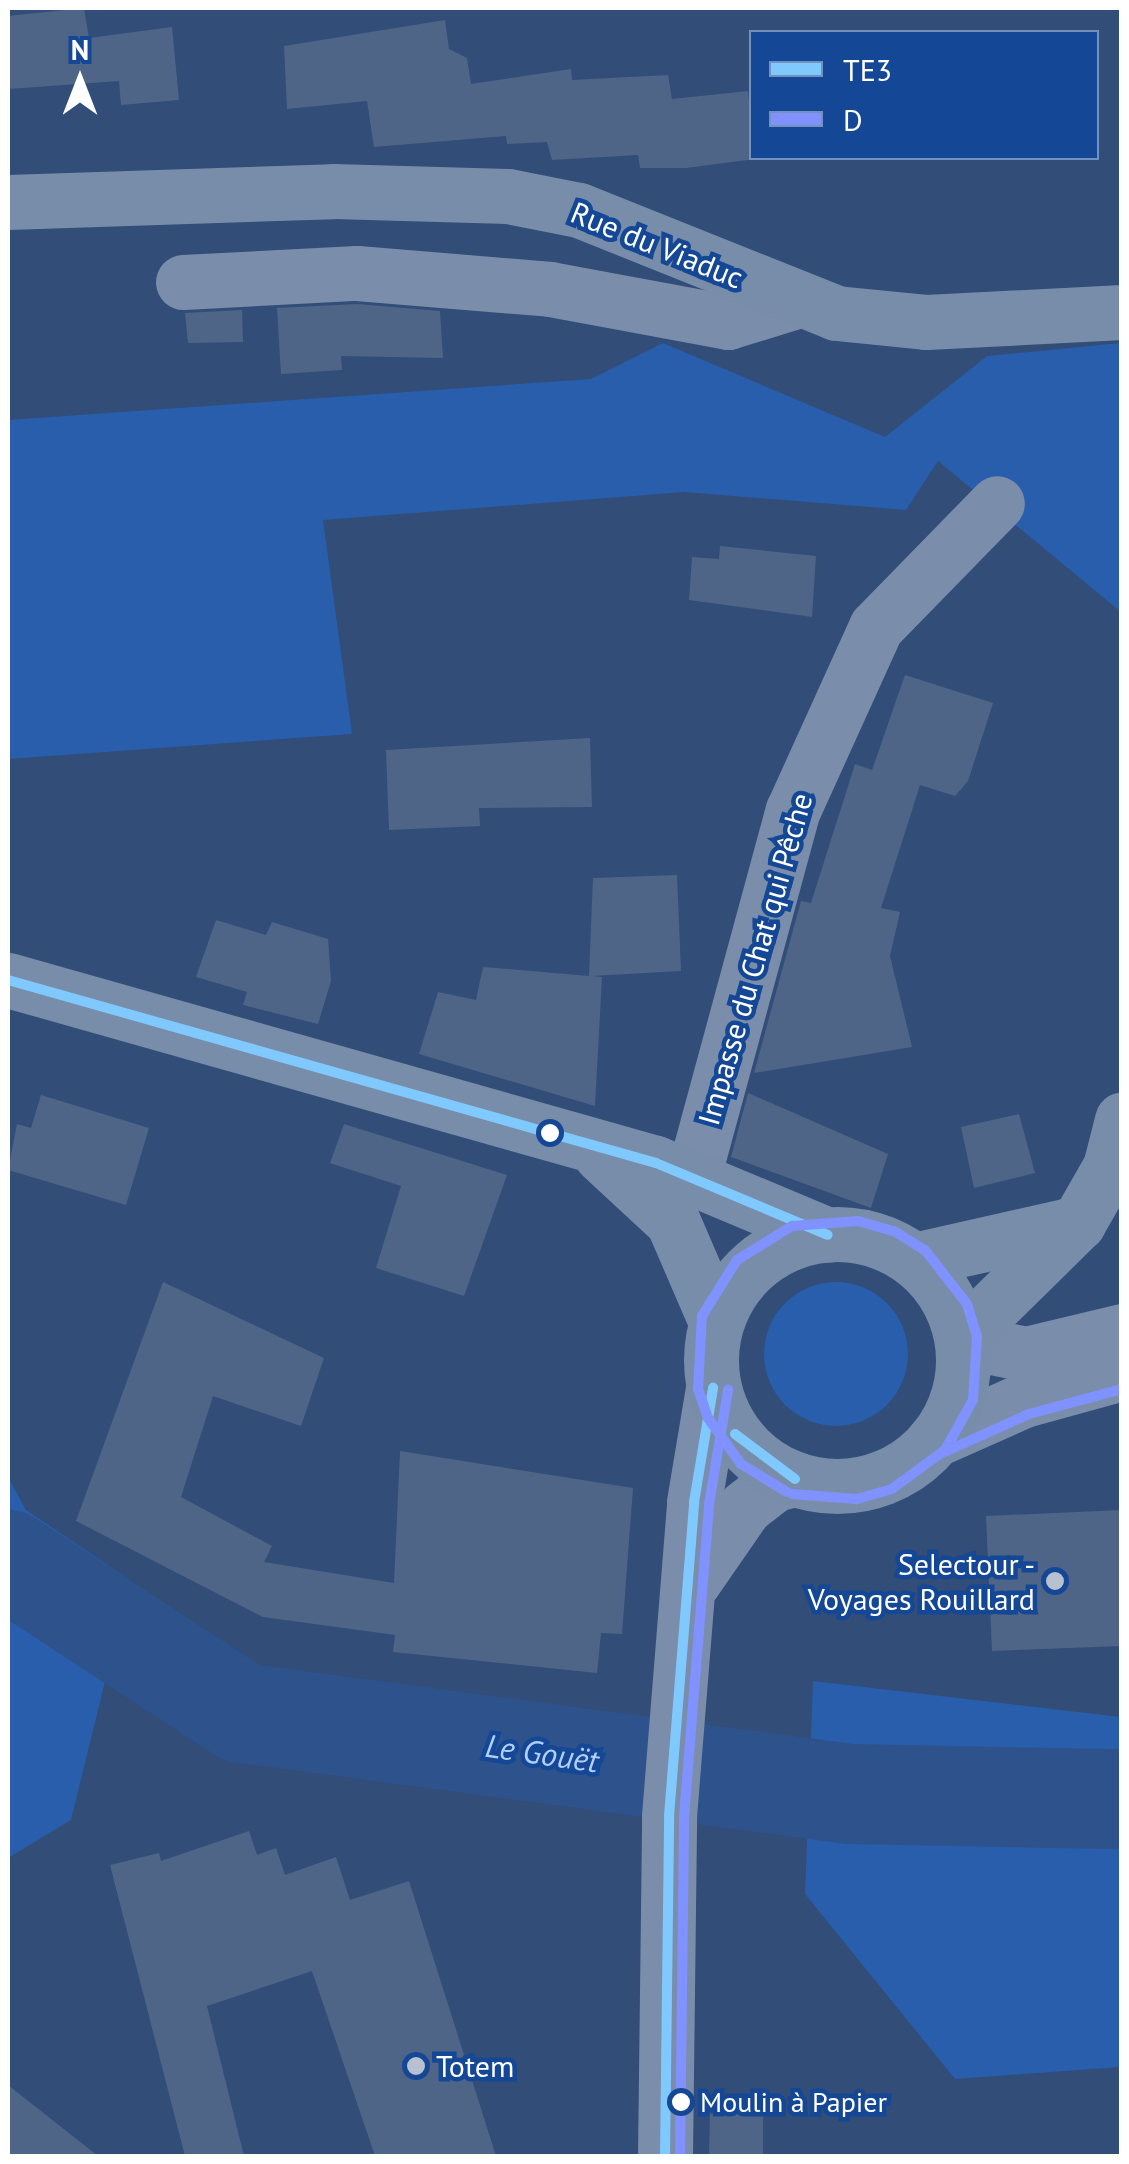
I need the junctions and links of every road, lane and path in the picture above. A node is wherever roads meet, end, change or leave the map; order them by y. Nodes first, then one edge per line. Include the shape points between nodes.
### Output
1 (8, 202) edge
2 (183, 282) dead end
3 (793, 302) junction
4 (1122, 312) edge
5 (996, 502) dead end
6 (8, 980) edge
7 (1122, 1120) edge
8 (1121, 1130) edge
9 (599, 1153) junction
10 (693, 1177) junction
11 (1078, 1222) junction
12 (828, 1234) junction
13 (914, 1260) junction
14 (716, 1322) junction
15 (1122, 1330) edge
16 (962, 1339) junction
17 (1122, 1373) edge
18 (713, 1388) junction
19 (934, 1440) junction
20 (795, 1479) junction
21 (692, 1584) junction
22 (665, 2156) edge

1 - 3 main road, Rue du Viaduc via 368,190 508,196 579,210
2 - 3 street via 357,273 550,289 728,322
3 - 4 main road, Rue du Viaduc via 926,322
5 - 10 street, Impasse du Chat qui Pêche via 876,628 808,776
6 - 9 main road
7 - 8 main road
8 - 11 main road via 1098,1196
9 - 10 main road
9 - 14 main road via 673,1222
10 - 12 main road
11 - 13 main road
11 - 16 main road
12 - 13 main road via 888,1245
12 - 14 main road via 771,1252 729,1294
13 - 16 main road via 937,1284
14 - 18 main road
15 - 16 street via 1026,1354
16 - 19 main road via 958,1394
17 - 19 street via 1010,1405
18 - 20 main road via 751,1453
18 - 21 street via 694,1502
19 - 20 main road via 912,1461 856,1484
20 - 21 street via 774,1484 744,1507
21 - 22 street via 669,1816

